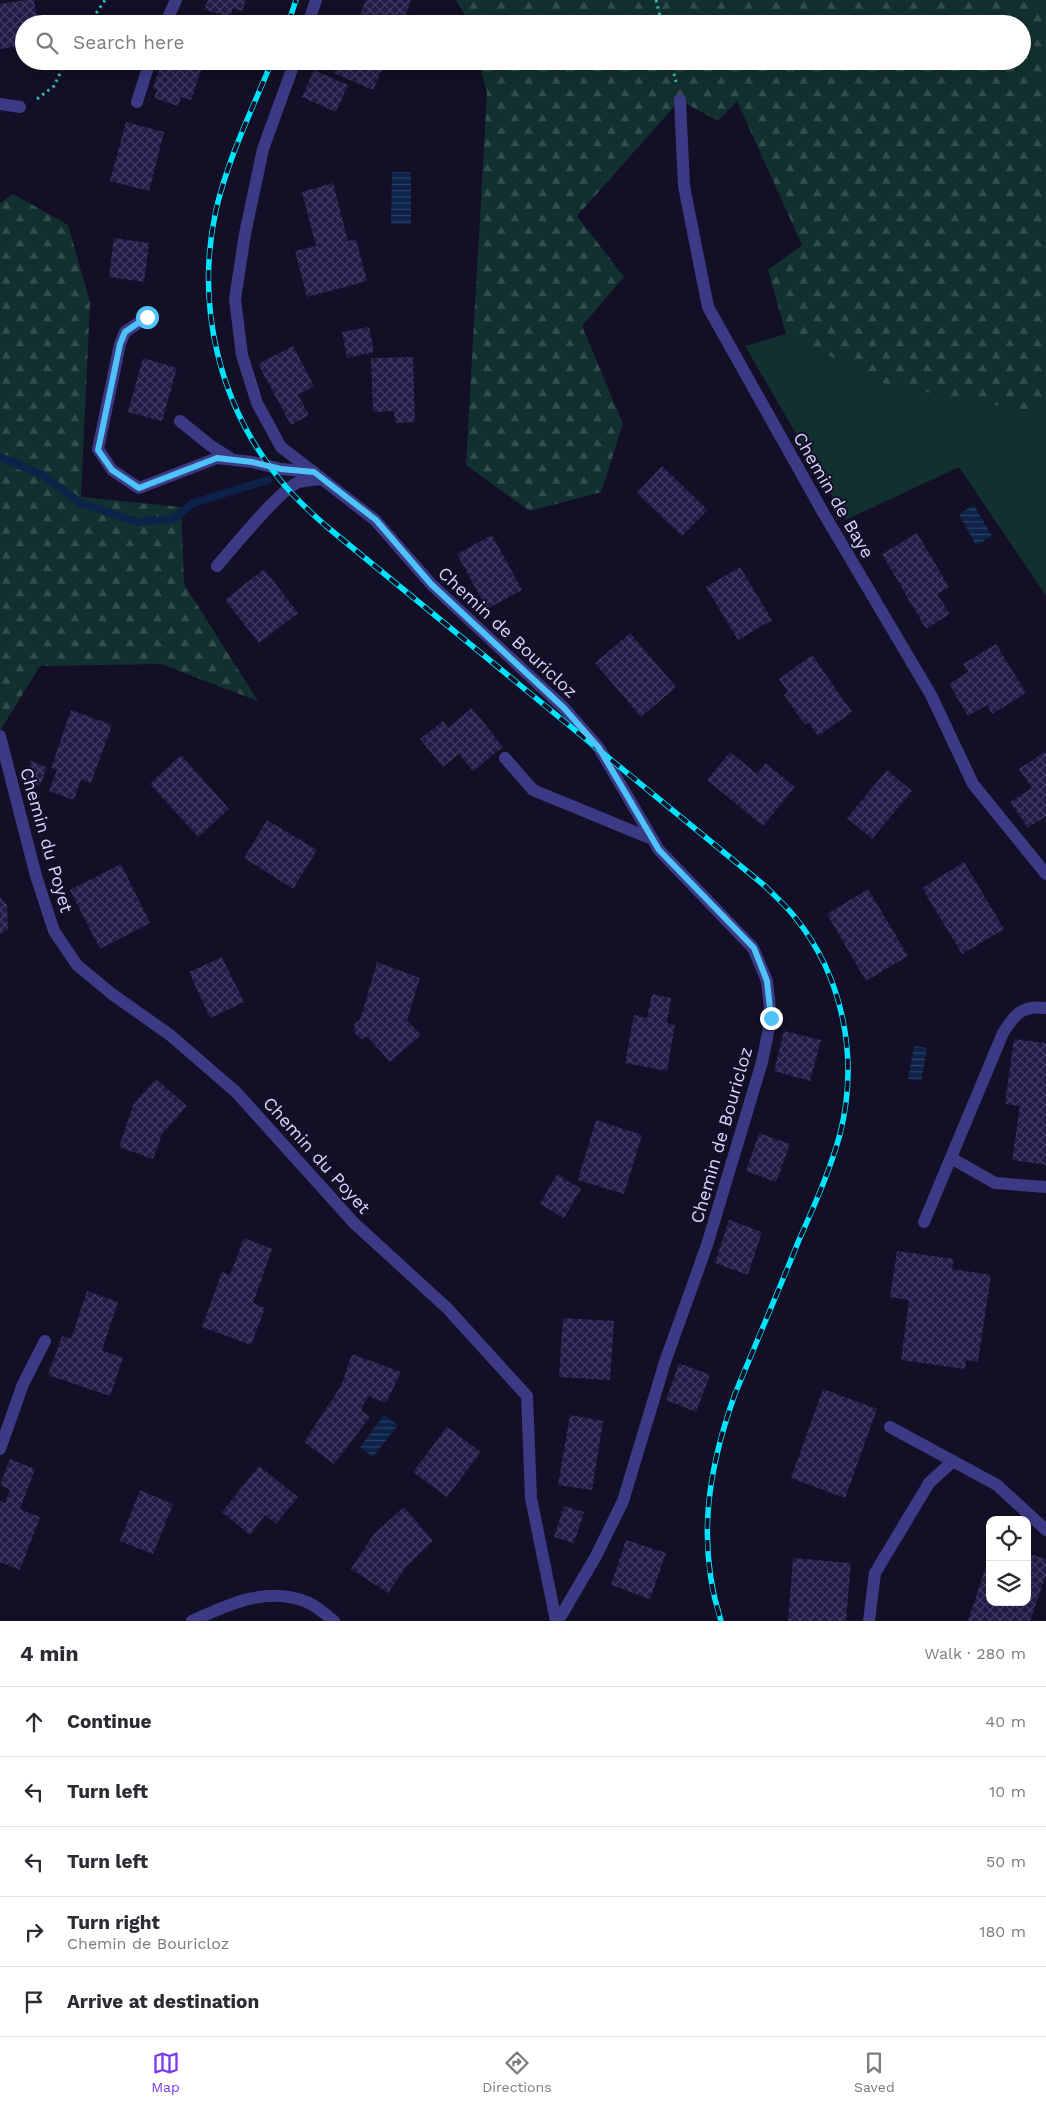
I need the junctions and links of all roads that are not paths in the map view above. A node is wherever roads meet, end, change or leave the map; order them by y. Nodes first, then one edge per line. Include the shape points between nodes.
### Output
1 (176, 0) edge
2 (316, 0) edge
3 (168, 15) edge
4 (311, 15) edge
5 (147, 70) edge
6 (291, 70) edge
7 (680, 100) dead end
8 (137, 102) dead end
9 (0, 104) edge
10 (20, 107) road end
11 (147, 317) dead end
12 (180, 421) dead end
13 (234, 460) junction
14 (318, 475) junction
15 (217, 566) dead end
16 (0, 736) edge
17 (506, 758) dead end
18 (652, 839) junction
19 (1046, 874) edge
20 (1046, 1008) edge
21 (951, 1158) junction
22 (1046, 1187) edge
23 (924, 1222) dead end
24 (45, 1341) dead end
25 (890, 1427) dead end
26 (0, 1449) edge
27 (953, 1461) junction
28 (1046, 1530) edge
29 (192, 1621) edge
30 (334, 1621) edge
31 (557, 1621) edge
32 (869, 1621) edge

1 - 3 street
2 - 4 street
5 - 8 street
6 - 14 street, Chemin de Bouricloz via 263,149 235,299 242,355 257,403 281,448
7 - 19 street, Chemin de Baye via 684,186 708,307 824,514 931,695 974,784
9 - 10 street
11 - 13 street via 125,332 120,344 98,450 112,470 139,488 217,458
12 - 13 street
13 - 14 street
14 - 15 street via 297,482 288,489
14 - 18 street, Chemin de Bouricloz via 376,520 431,584 564,708 599,748
16 - 31 street, Chemin du Poyet via 36,876 54,931 77,965 170,1035 236,1092 354,1224 447,1308 527,1396 531,1498
17 - 18 street via 534,790
18 - 31 street, Chemin de Bouricloz via 754,948 767,981 771,1018 762,1062 707,1245 665,1362 623,1501 596,1556
20 - 21 street via 1032,1006 1014,1015 1003,1033
21 - 22 street via 995,1183
21 - 23 street
24 - 26 street via 23,1384
25 - 27 street
27 - 28 street via 997,1485
27 - 32 street via 929,1483 875,1573
29 - 30 street via 257,1596 292,1597 311,1604

